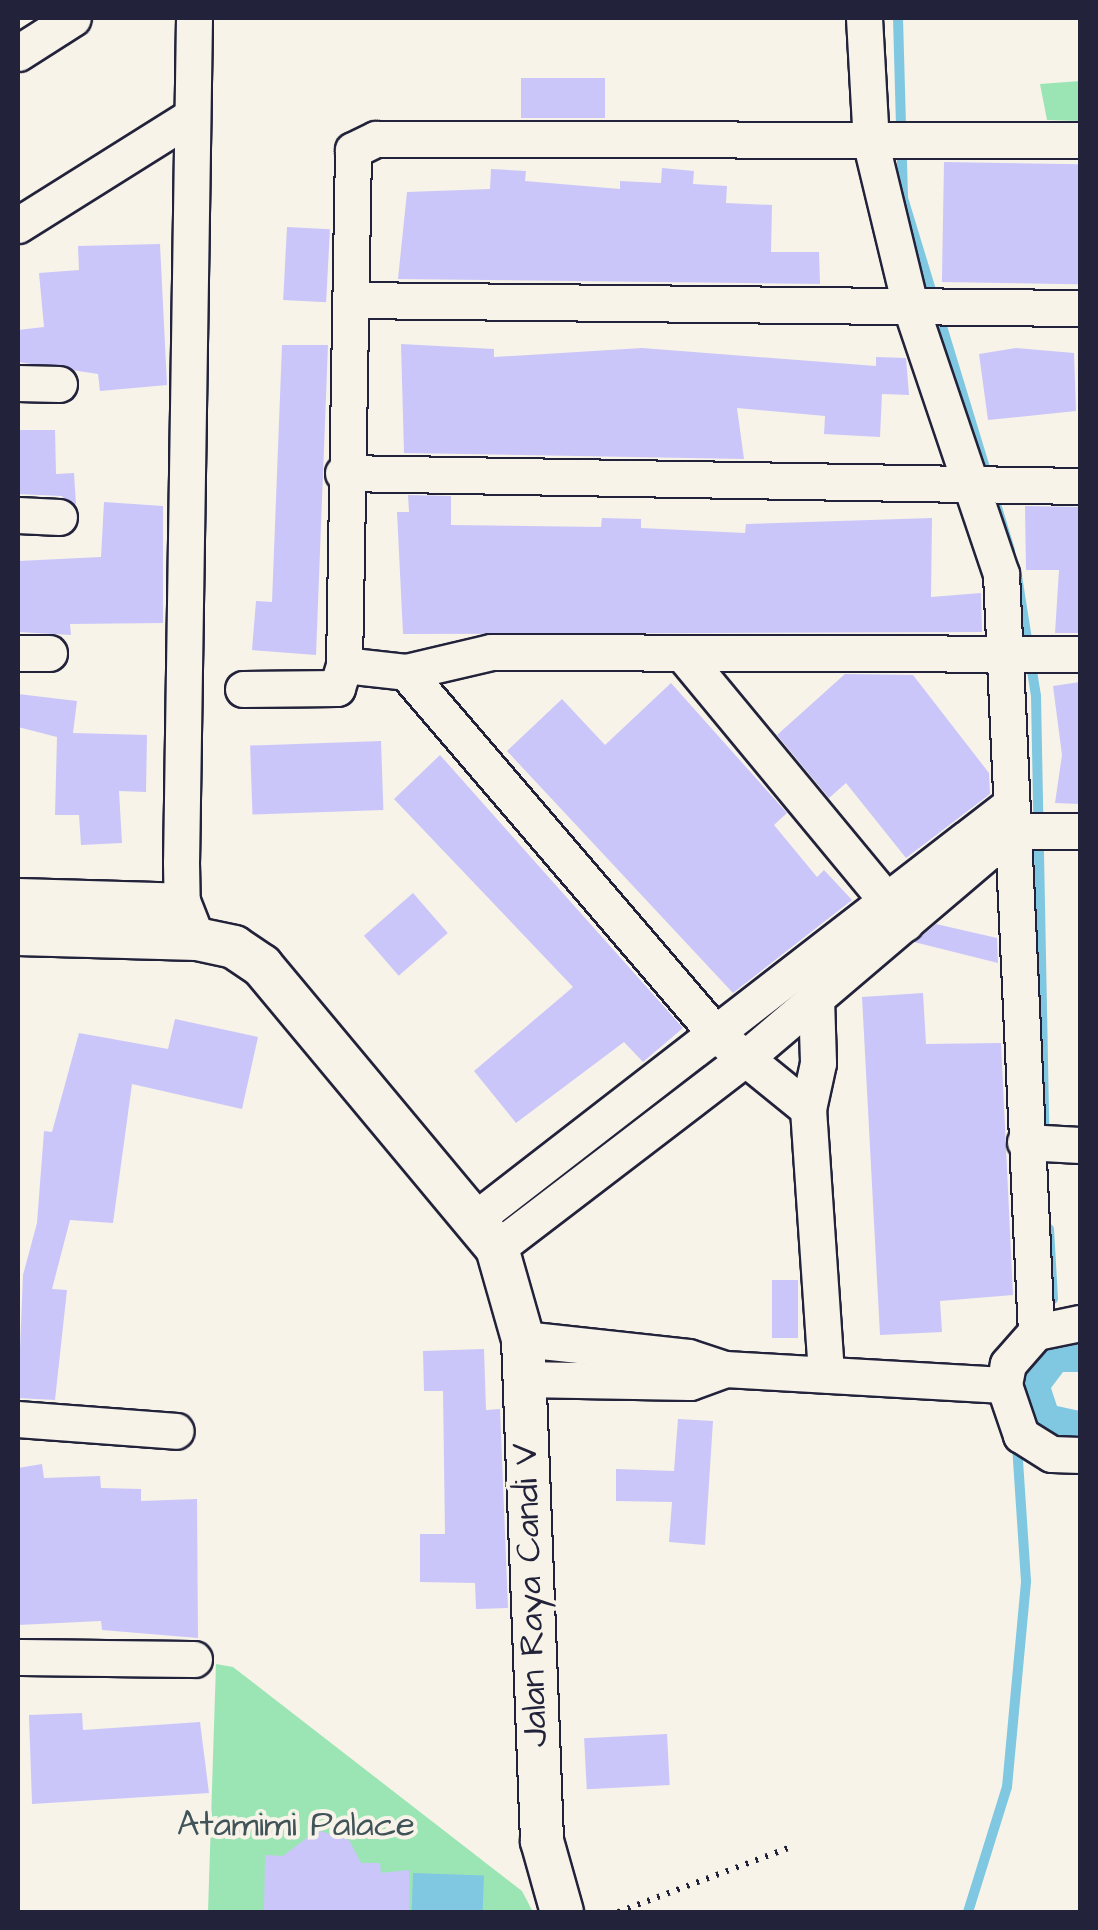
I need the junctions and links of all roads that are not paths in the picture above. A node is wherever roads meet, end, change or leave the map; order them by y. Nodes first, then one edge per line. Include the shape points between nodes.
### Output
1 (74, 18) edge
2 (194, 18) edge
3 (864, 18) edge
4 (18, 53) edge
5 (192, 116) junction
6 (1080, 140) edge
7 (879, 143) junction
8 (18, 224) edge
9 (350, 300) junction
10 (929, 306) junction
11 (1080, 308) edge
12 (18, 382) edge
13 (58, 384) dead end
14 (343, 473) junction
15 (990, 486) junction
16 (1080, 486) edge
17 (18, 515) edge
18 (58, 517) dead end
19 (1037, 652) edge
20 (686, 658) junction
21 (344, 665) junction
22 (406, 672) junction
23 (243, 689) dead end
24 (1020, 824) junction
25 (1080, 831) edge
26 (18, 896) edge
27 (899, 915) junction
28 (190, 920) junction
29 (18, 934) edge
30 (816, 998) junction
31 (716, 1035) junction
32 (742, 1061) junction
33 (808, 1109) junction
34 (1025, 1142) junction
35 (1080, 1146) edge
36 (494, 1248) junction
37 (1080, 1323) edge
38 (1036, 1332) junction
39 (523, 1359) junction
40 (826, 1374) junction
41 (1004, 1385) junction
42 (18, 1420) edge
43 (176, 1431) dead end
44 (1080, 1455) edge
45 (18, 1657) edge
46 (194, 1660) dead end
47 (562, 1912) edge

1 - 4 street
2 - 5 street
3 - 7 street
5 - 8 street
5 - 28 street
6 - 7 street
7 - 9 street via 363,140 353,150
7 - 10 street
9 - 10 street
9 - 14 street
10 - 11 street
10 - 15 street
12 - 13 street
14 - 15 street
14 - 21 street
15 - 16 street
15 - 19 street via 1001,574
17 - 18 street
19 - 20 street
19 - 24 street
20 - 22 street via 491,652
20 - 27 street
21 - 22 street
21 - 23 street via 338,688
22 - 31 street
24 - 25 street
24 - 27 street
24 - 34 street
26 - 28 street
27 - 30 street
27 - 31 street
28 - 29 street
28 - 36 street via 262,966
30 - 32 street
30 - 33 street via 818,1063
31 - 32 street
31 - 36 street
32 - 33 street
32 - 36 street
33 - 40 street
34 - 35 street
34 - 38 street
36 - 39 street, Jalan Raya Candi V
37 - 38 street
38 - 41 street via 1008,1364
39 - 40 street via 690,1382 725,1369
39 - 47 street, Jalan Raya Candi V via 542,1841
40 - 41 street
41 - 44 street via 1021,1434 1052,1454
42 - 43 street
45 - 46 street

